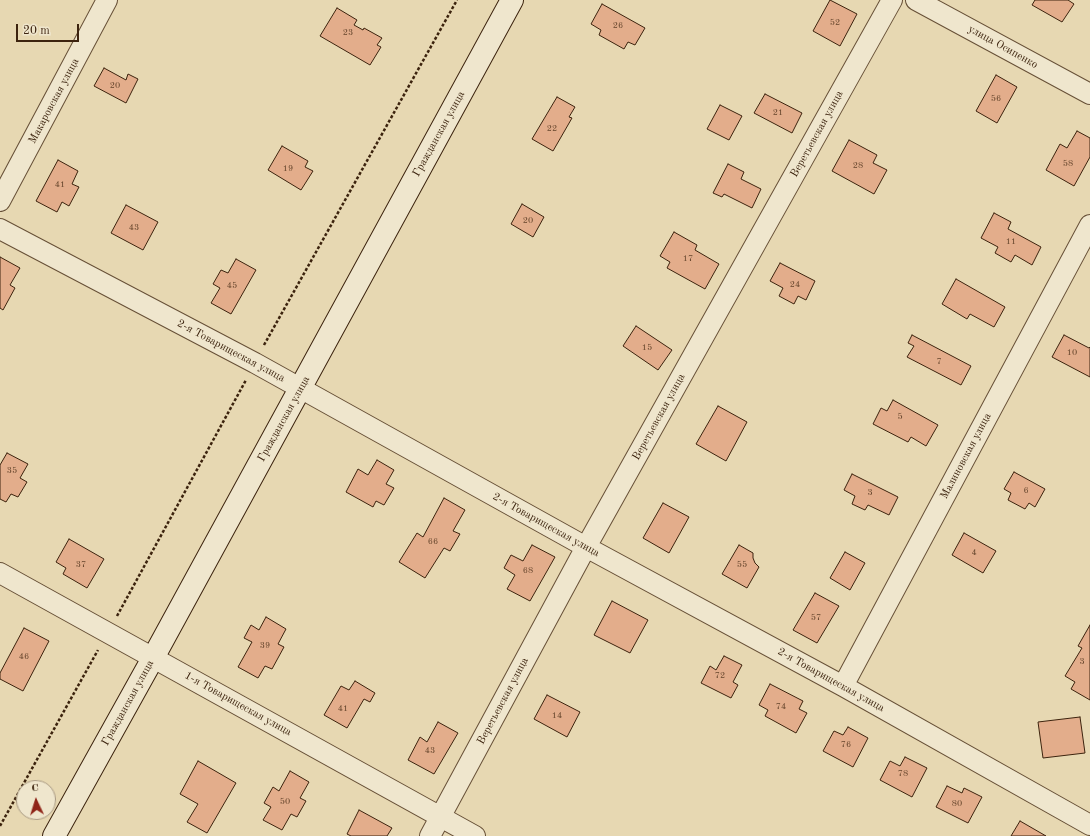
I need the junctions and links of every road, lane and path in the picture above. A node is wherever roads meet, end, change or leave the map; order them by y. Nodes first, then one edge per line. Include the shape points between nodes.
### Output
1 (107, 0) edge
2 (457, 0) edge
3 (512, 0) edge
4 (892, 0) edge
5 (916, 0) edge
6 (1090, 94) edge
7 (0, 201) edge
8 (1090, 225) edge
9 (0, 229) edge
10 (255, 363) junction
11 (301, 388) junction
12 (586, 547) junction
13 (0, 573) edge
14 (108, 633) junction
15 (153, 658) junction
16 (843, 686) junction
17 (440, 817) junction
18 (1090, 825) edge
19 (0, 826) edge
20 (54, 836) edge
21 (430, 836) edge
22 (475, 836) edge

1 - 7 street, Макаровская улица
2 - 10 path
3 - 11 main road, Гражданская улица
4 - 12 street, Веретьевская улица
5 - 6 street, улица Осипенко
8 - 16 street, Малиновская улица
9 - 10 street, 2-я Товарищеская улица
10 - 11 street, 2-я Товарищеская улица
10 - 14 path
11 - 12 street, 2-я Товарищеская улица
11 - 15 main road, Гражданская улица
12 - 16 street, 2-я Товарищеская улица
12 - 17 street, Веретьевская улица
13 - 14 street, 1-я Товарищеская улица
14 - 15 street, 1-я Товарищеская улица
14 - 19 path
15 - 17 street, 1-я Товарищеская улица
15 - 20 main road, Гражданская улица
16 - 18 street, 2-я Товарищеская улица
17 - 21 street, Веретьевская улица
17 - 22 street, 1-я Товарищеская улица

